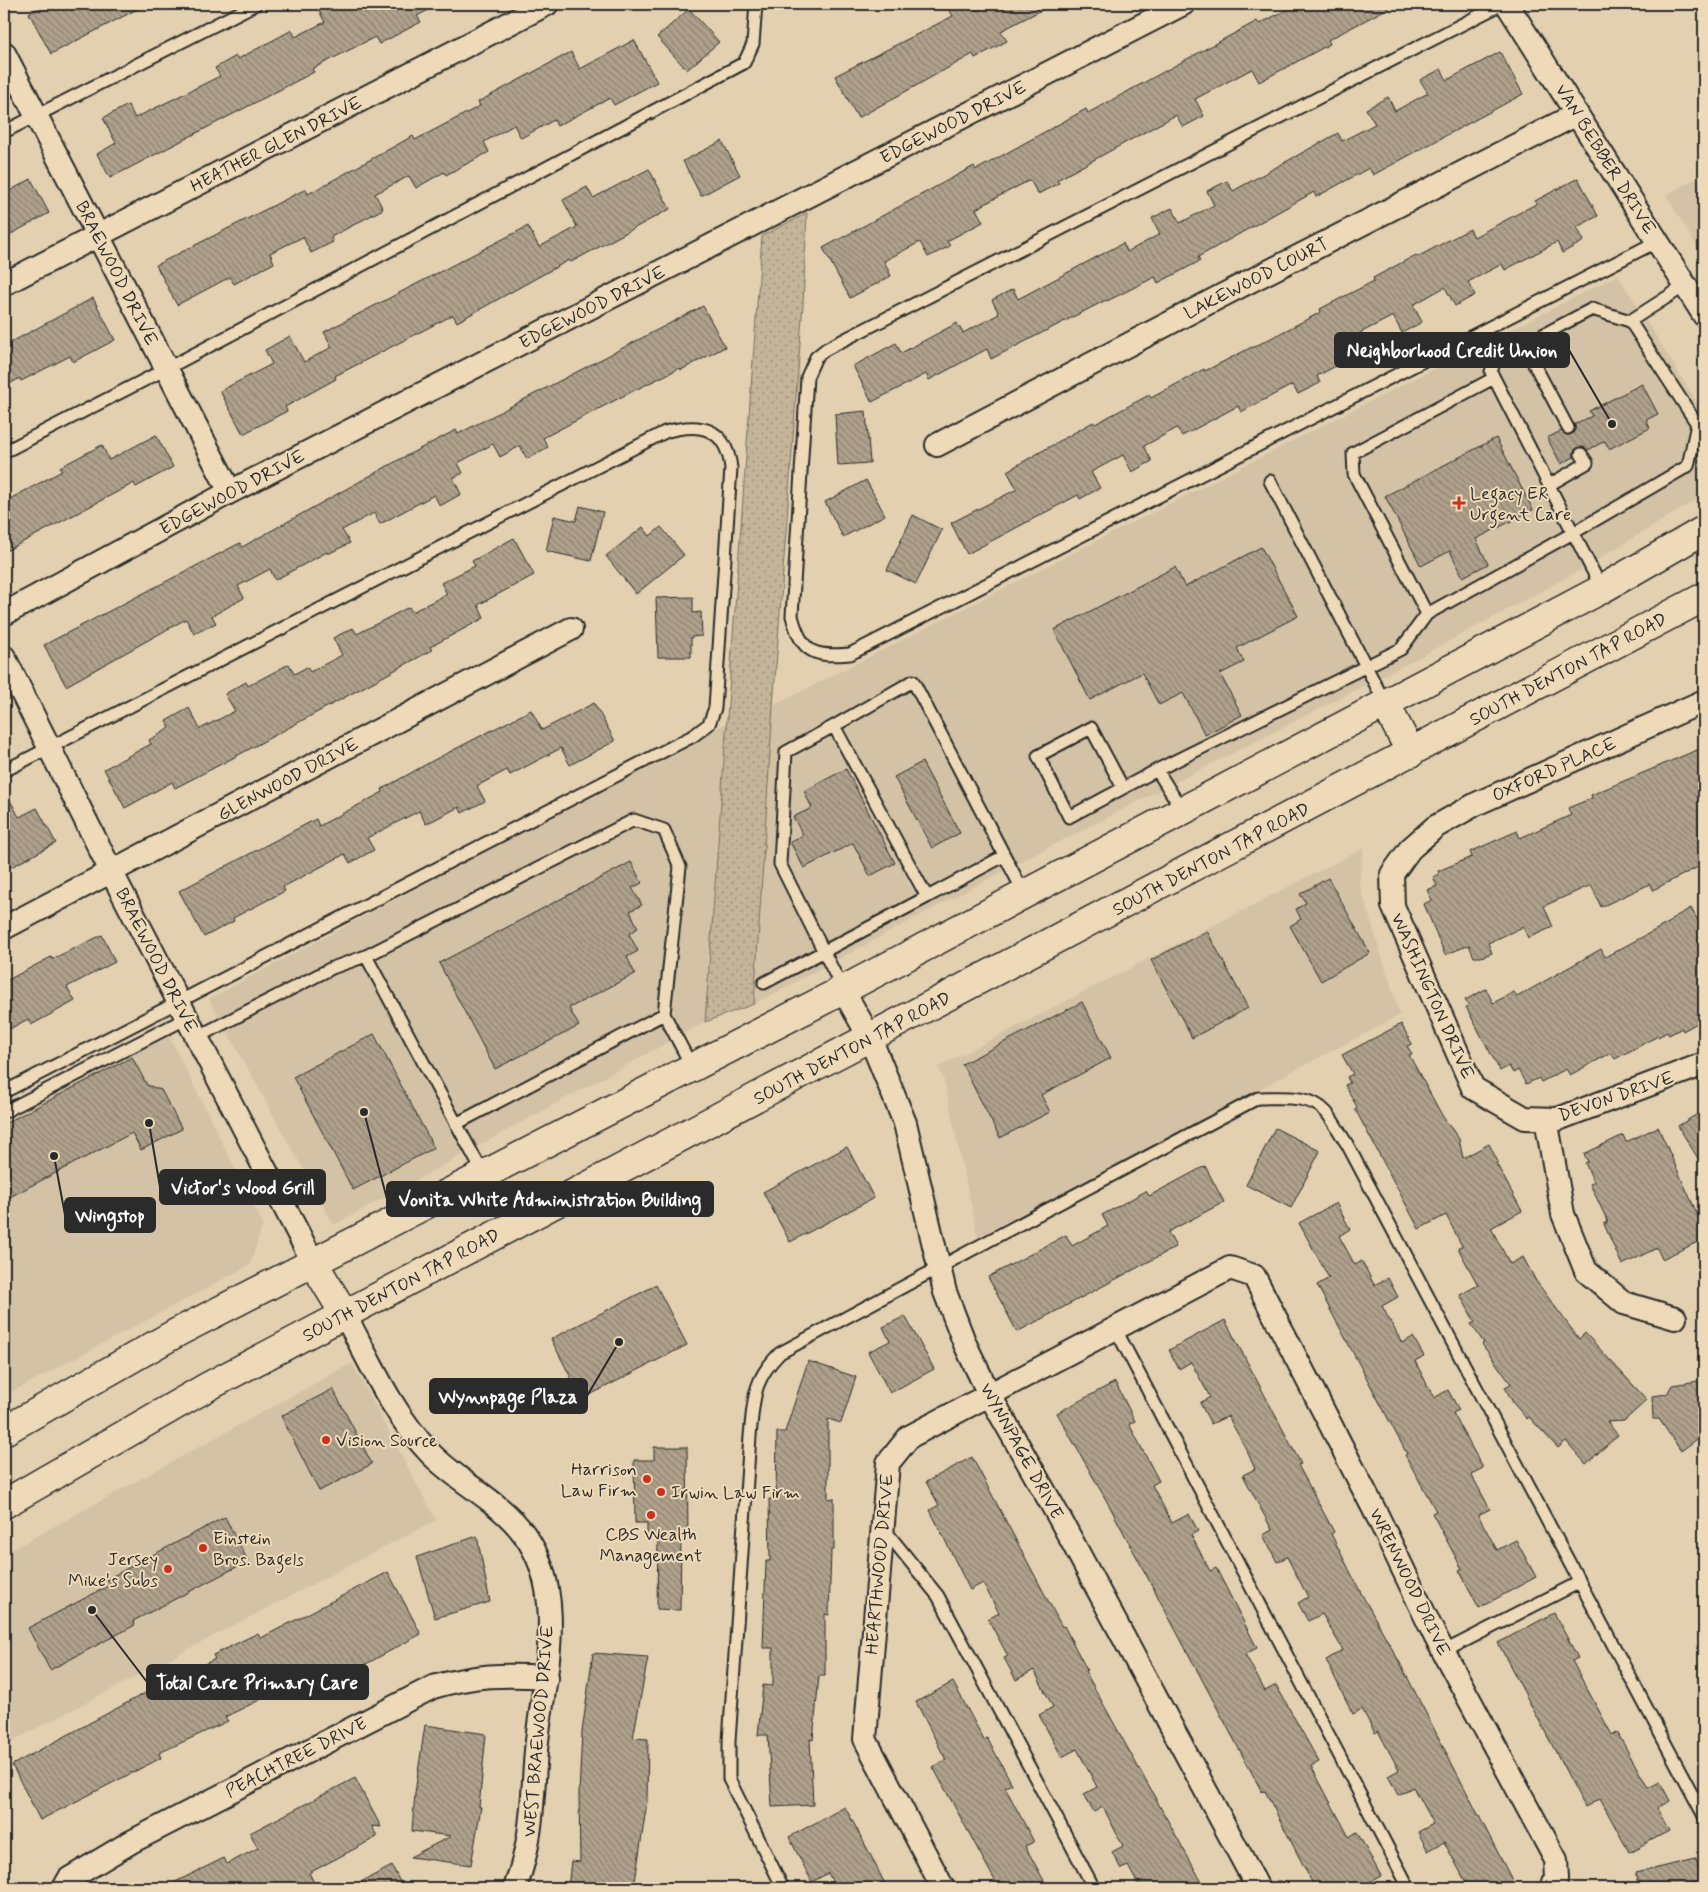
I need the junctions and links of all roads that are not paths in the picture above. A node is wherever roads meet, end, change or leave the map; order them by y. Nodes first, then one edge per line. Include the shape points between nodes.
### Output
1 (256, 4) edge
2 (547, 4) edge
3 (756, 4) edge
4 (1183, 4) edge
5 (1502, 4) edge
6 (1507, 4) edge
7 (4, 53) edge
8 (1577, 114) junction
9 (36, 116) junction
10 (4, 132) edge
11 (97, 236) junction
12 (1658, 241) junction
13 (4, 284) edge
14 (1698, 300) edge
15 (1630, 320) junction
16 (1524, 345) junction
17 (166, 369) junction
18 (1494, 378) junction
19 (1568, 428) dead end
20 (937, 445) dead end
21 (4, 452) edge
22 (1581, 454) dead end
23 (1270, 480) dead end
24 (1548, 485) junction
25 (230, 492) junction
26 (1704, 530) edge
27 (1573, 533) junction
28 (1602, 589) junction
29 (1704, 597) edge
30 (4, 614) edge
31 (1427, 614) junction
32 (571, 629) dead end
33 (4, 657) edge
34 (1365, 668) junction
35 (1704, 700) edge
36 (1385, 703) junction
37 (834, 726) junction
38 (49, 748) junction
39 (1411, 753) junction
40 (1157, 770) junction
41 (4, 772) edge
42 (1123, 788) junction
43 (1182, 810) junction
44 (1410, 849) joint
45 (1004, 856) junction
46 (112, 873) junction
47 (1024, 893) junction
48 (927, 897) junction
49 (4, 928) edge
50 (825, 950) junction
51 (366, 956) junction
52 (764, 983) dead end
53 (843, 990) junction
54 (664, 1014) junction
55 (187, 1019) junction
56 (870, 1038) junction
57 (1704, 1064) edge
58 (692, 1068) junction
59 (4, 1092) edge
60 (4, 1112) edge
61 (1536, 1118) junction
62 (456, 1124) junction
63 (484, 1175) junction
64 (313, 1262) junction
65 (939, 1269) junction
66 (1254, 1276) joint
67 (345, 1315) junction
68 (1675, 1318) dead end
69 (1116, 1328) junction
70 (989, 1394) junction
71 (4, 1431) edge
72 (4, 1504) edge
73 (881, 1525) junction
74 (1580, 1582) junction
75 (1443, 1652) junction
76 (546, 1677) junction
77 (1704, 1816) edge
78 (64, 1888) edge
79 (515, 1888) edge
80 (783, 1888) edge
81 (943, 1888) edge
82 (1094, 1888) edge
83 (1258, 1888) edge
84 (1409, 1888) edge
85 (1551, 1888) edge

1 - 9 lane
2 - 11 street, HEATHER GLEN DRIVE
3 - 17 lane via 754,44 744,63
4 - 25 street, EDGEWOOD DRIVE
5 - 12 lane via 826,349 816,357 807,377 792,616 796,633 809,650 824,656 850,654
6 - 8 street, VAN BEBBER DRIVE
7 - 9 street, BRAEWOOD DRIVE
8 - 12 street, VAN BEBBER DRIVE
8 - 20 street, LAKEWOOD COURT
9 - 10 lane
9 - 11 street, BRAEWOOD DRIVE
11 - 13 street, HEATHER GLEN DRIVE
11 - 17 street, BRAEWOOD DRIVE
12 - 14 street, VAN BEBBER DRIVE
14 - 15 lane
15 - 16 lane via 1592,309
15 - 27 lane via 1697,424 1688,466
16 - 18 lane via 1495,360 1491,372
16 - 19 lane
17 - 21 lane
17 - 25 street, BRAEWOOD DRIVE
18 - 24 lane
18 - 31 lane via 1352,453 1354,474
22 - 24 lane via 1587,463
23 - 34 lane
24 - 27 lane
25 - 30 street, EDGEWOOD DRIVE
26 - 28 main road
27 - 28 lane
27 - 31 lane
28 - 36 main road
29 - 39 main road, SOUTH DENTON TAP ROAD
31 - 34 lane via 1401,649
32 - 46 street, GLENWOOD DRIVE
33 - 38 street, BRAEWOOD DRIVE
34 - 36 lane
34 - 40 lane
35 - 44 street, OXFORD PLACE via 1476,804 1435,827
36 - 39 main road
36 - 43 main road
37 - 45 lane via 913,681
37 - 48 lane
37 - 50 lane via 786,752 780,864
38 - 41 lane
38 - 46 street, BRAEWOOD DRIVE
38 - 55 lane via 665,432 685,426 702,427 715,434 729,453 731,468 716,699 709,724 693,736
39 - 56 main road, SOUTH DENTON TAP ROAD
40 - 42 lane
40 - 43 lane
42 - 42 lane via 1069,816 1038,756 1091,728
43 - 47 main road
44 - 61 street, WASHINGTON DRIVE via 1392,874 1393,906 1473,1088
45 - 47 lane
45 - 48 lane
46 - 49 street, GLENWOOD DRIVE
46 - 55 street, BRAEWOOD DRIVE
47 - 53 main road
48 - 50 lane
50 - 52 lane
50 - 53 lane
51 - 54 lane via 634,820 664,830 680,867
51 - 55 lane
51 - 62 lane
53 - 56 street, WYNNPAGE DRIVE
53 - 58 main road
54 - 58 lane
54 - 62 lane
55 - 59 lane
55 - 60 lane
55 - 64 street, BRAEWOOD DRIVE
56 - 65 street, WYNNPAGE DRIVE via 905,1123
56 - 67 main road, SOUTH DENTON TAP ROAD
57 - 61 street, DEVON DRIVE via 1558,1119
58 - 63 main road
61 - 68 street via 1563,1214 1586,1271 1624,1303
62 - 63 lane
63 - 64 main road
64 - 67 main road
64 - 71 main road via 178,1332
65 - 70 street, WYNNPAGE DRIVE via 965,1344
65 - 74 lane via 1258,1098 1306,1100 1325,1110 1347,1144
65 - 80 lane via 780,1353 764,1369 755,1393 729,1779
66 - 69 street, HEARTHWOOD DRIVE via 1230,1268
66 - 75 street, WRENWOOD DRIVE via 1378,1516
67 - 72 main road, SOUTH DENTON TAP ROAD via 209,1386
67 - 76 street, WEST BRAEWOOD DRIVE via 397,1410 429,1453 508,1515 525,1534 545,1580 550,1629
69 - 70 street, HEARTHWOOD DRIVE
69 - 84 lane
70 - 73 street, HEARTHWOOD DRIVE via 909,1437 888,1463
70 - 83 street, WYNNPAGE DRIVE via 1059,1517
73 - 81 street, HEARTHWOOD DRIVE via 865,1739
73 - 82 lane via 938,1596
74 - 75 lane
74 - 77 lane
75 - 85 street, WRENWOOD DRIVE via 1556,1860 1557,1879
76 - 78 street, PEACHTREE DRIVE via 498,1674 433,1686 131,1842 69,1879
76 - 79 street, WEST BRAEWOOD DRIVE via 527,1851

